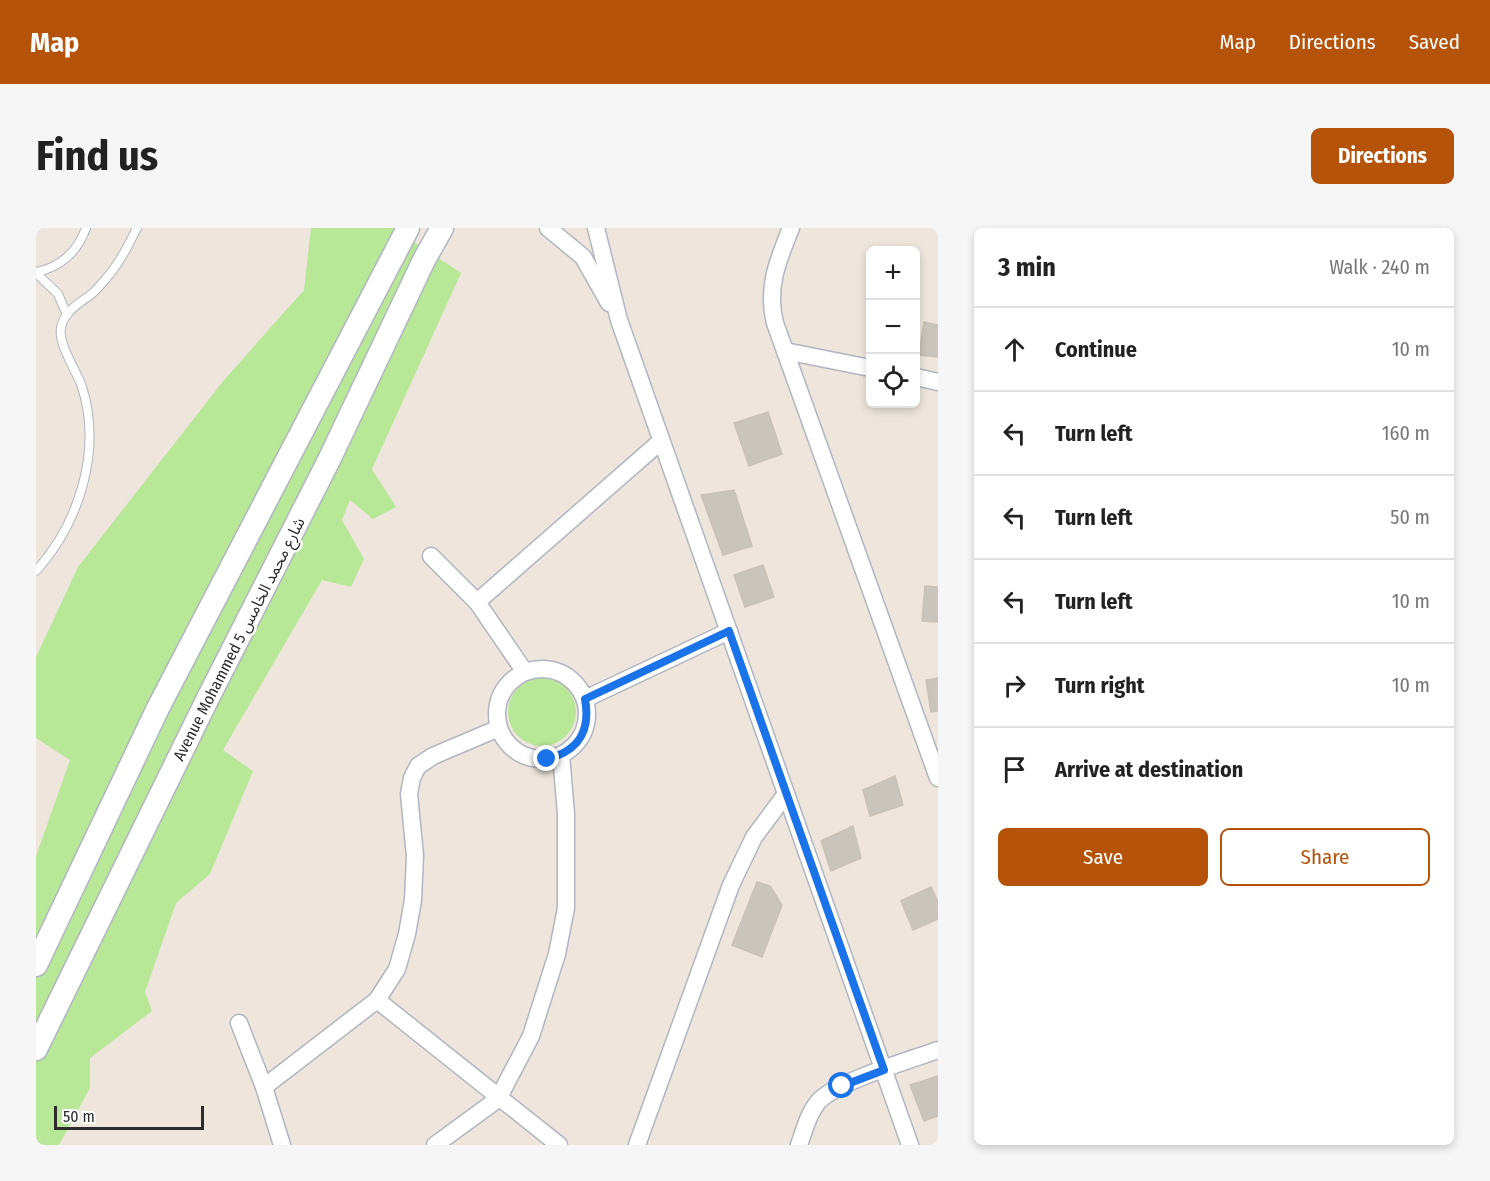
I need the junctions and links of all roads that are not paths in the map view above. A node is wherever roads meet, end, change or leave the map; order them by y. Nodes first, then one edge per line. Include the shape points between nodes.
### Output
1 (86, 228) edge
2 (137, 228) edge
3 (408, 228) edge
4 (442, 228) edge
5 (548, 228) edge
6 (596, 228) edge
7 (791, 228) edge
8 (36, 272) edge
9 (67, 315) junction
10 (619, 320) junction
11 (785, 351) junction
12 (866, 367) edge
13 (920, 378) edge
14 (938, 382) edge
15 (661, 441) junction
16 (431, 556) dead end
17 (36, 571) edge
18 (477, 602) junction
19 (729, 631) junction
20 (525, 672) junction
21 (585, 699) junction
22 (499, 728) junction
23 (561, 755) junction
24 (938, 778) edge
25 (786, 794) junction
26 (36, 964) edge
27 (377, 1000) junction
28 (239, 1023) dead end
29 (36, 1049) edge
30 (938, 1050) edge
31 (884, 1070) junction
32 (264, 1087) junction
33 (498, 1099) junction
34 (282, 1145) edge
35 (435, 1145) edge
36 (559, 1145) edge
37 (637, 1145) edge
38 (799, 1145) edge
39 (910, 1145) edge

1 - 8 lane via 70,255 56,266
2 - 9 lane via 110,274
3 - 26 main road via 158,708
4 - 29 main road, Avenue Mohammed 5 شارع محمد الخامس
5 - 10 street via 583,257
6 - 10 street
7 - 11 street via 771,287 772,311
8 - 9 lane via 58,294
9 - 17 lane via 61,338 82,389 89,447 82,493 49,557
10 - 15 street
11 - 12 street
11 - 24 street
13 - 14 street
15 - 18 street
15 - 19 street
16 - 18 street
18 - 20 street
19 - 21 street
19 - 25 street
20 - 21 street via 547,670 567,676
20 - 22 street via 505,689 499,701
21 - 23 street via 583,731 572,748
22 - 23 street via 517,752 531,758
22 - 27 street via 417,766 409,794 415,856 413,900 397,969
23 - 33 street via 566,814 566,908 557,954 531,1036
25 - 31 street
25 - 37 street via 754,837 731,885
27 - 32 street
27 - 33 street
28 - 32 street
30 - 31 street
31 - 38 street via 825,1095 812,1110
31 - 39 street
32 - 34 street
33 - 35 street
33 - 36 street

